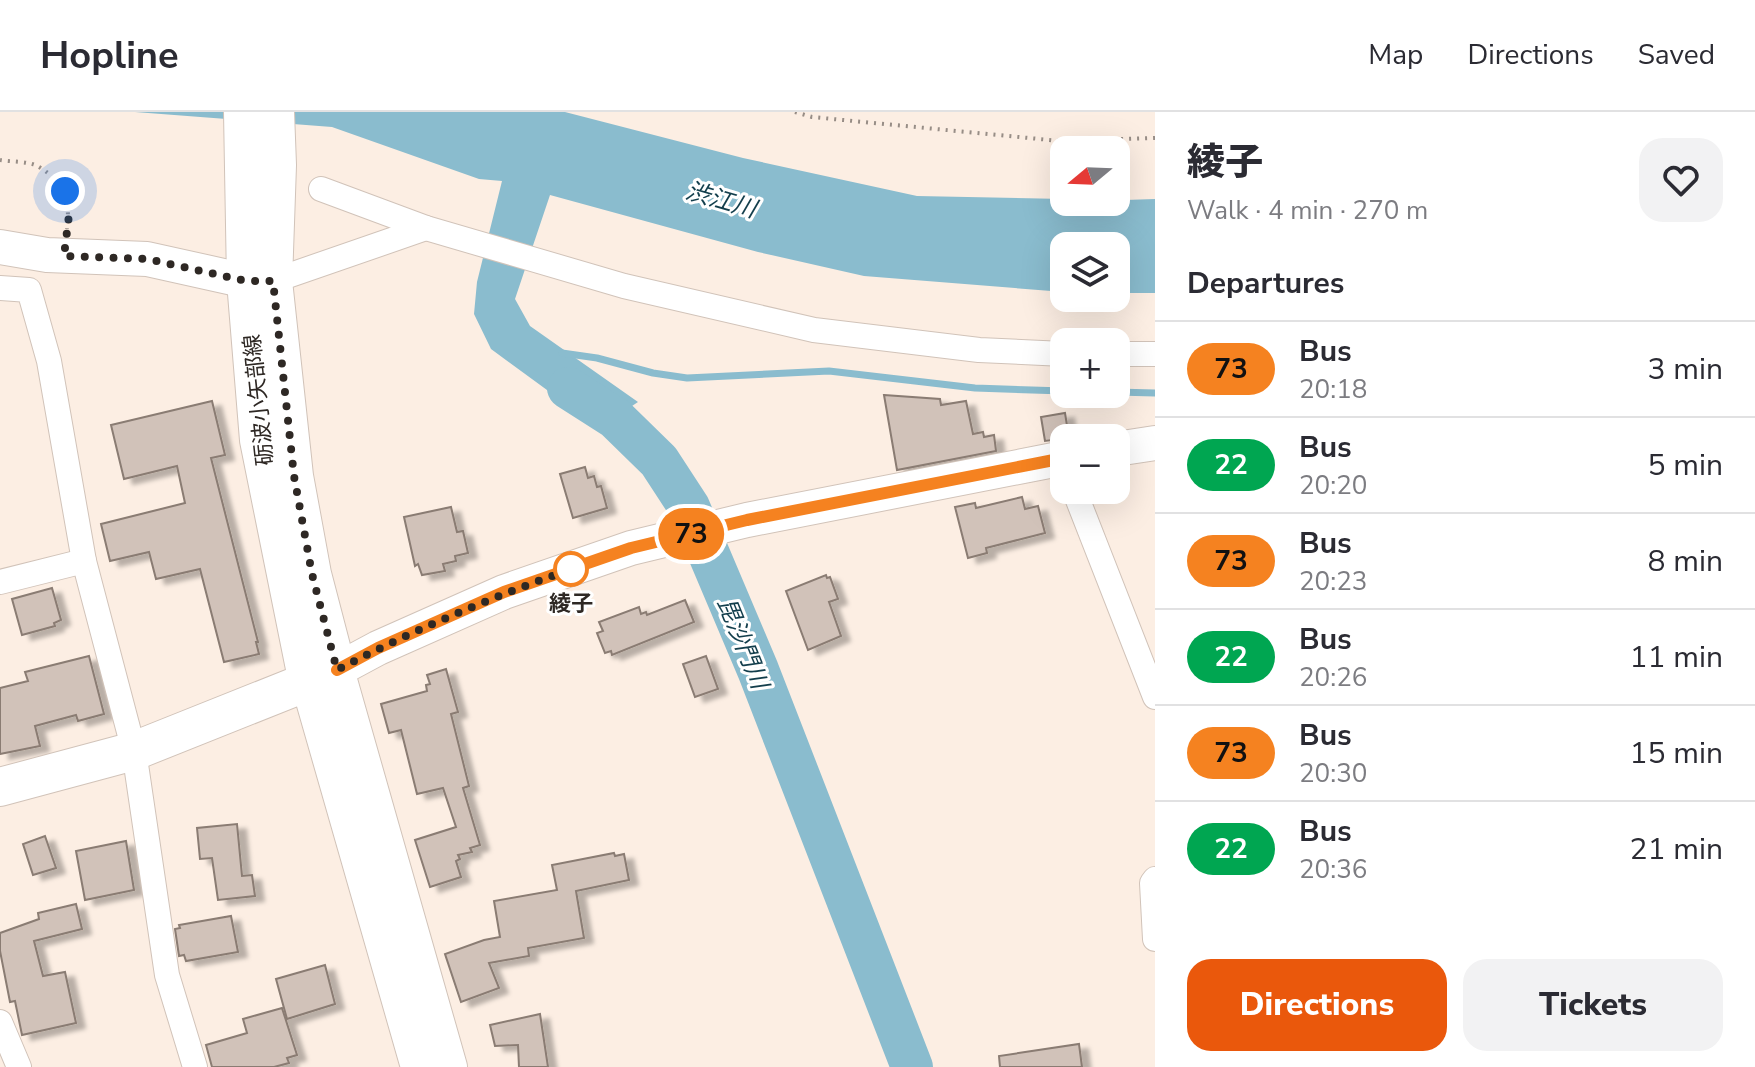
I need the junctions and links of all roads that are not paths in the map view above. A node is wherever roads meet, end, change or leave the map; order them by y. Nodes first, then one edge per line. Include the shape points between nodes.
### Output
1 (243, 112) edge
2 (275, 112) edge
3 (261, 162) junction
4 (321, 189) dead end
5 (426, 228) junction
6 (0, 247) edge
7 (260, 281) junction
8 (0, 288) edge
9 (1050, 353) edge
10 (1130, 354) edge
11 (1155, 354) edge
12 (1155, 443) edge
13 (1130, 447) edge
14 (1050, 463) edge
15 (1079, 504) edge
16 (84, 561) junction
17 (0, 582) edge
18 (322, 676) junction
19 (1155, 697) edge
20 (134, 751) junction
21 (0, 787) edge
22 (1155, 879) edge
23 (1155, 939) edge
24 (0, 1022) edge
25 (19, 1067) edge
26 (195, 1067) edge
27 (418, 1067) edge
28 (450, 1067) edge

1 - 3 main road, 砺波小矢部線
2 - 3 main road, 砺波小矢部線
3 - 7 main road, 砺波小矢部線
4 - 5 street
5 - 7 street
5 - 9 street via 624,286 814,330
6 - 7 street via 147,259
7 - 18 main road, 砺波小矢部線 via 312,574
8 - 16 street via 29,290 49,361
10 - 11 street
12 - 13 street
14 - 18 street via 631,548 504,592
15 - 19 street
16 - 17 street
16 - 20 street
18 - 20 main road
18 - 27 street
18 - 28 street
20 - 21 main road
20 - 26 street via 167,975
22 - 23 street
24 - 25 street

